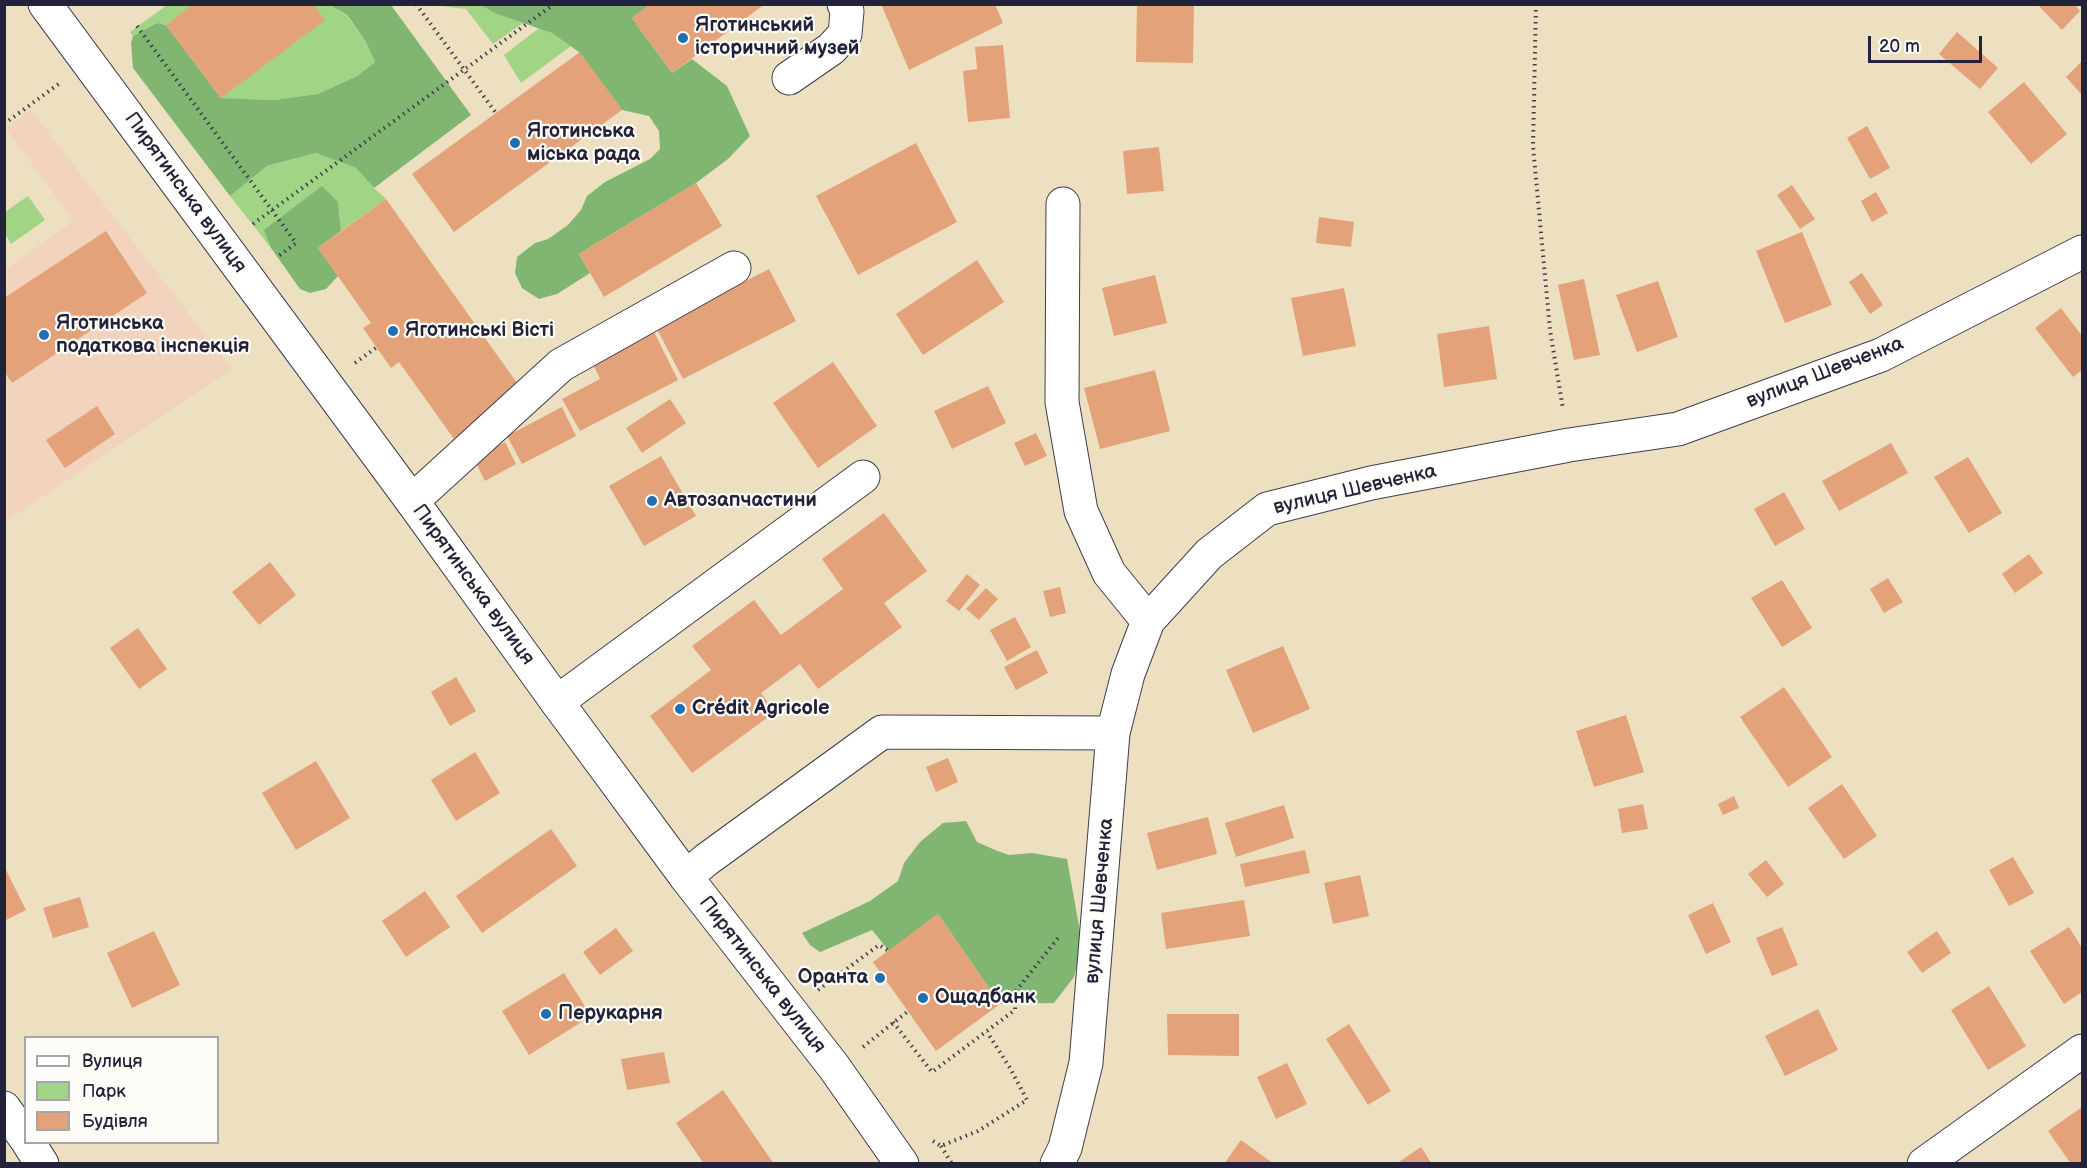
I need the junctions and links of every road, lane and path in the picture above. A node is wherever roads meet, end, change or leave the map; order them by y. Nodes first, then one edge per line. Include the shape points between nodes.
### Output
1 (45, 4) edge
2 (416, 4) edge
3 (554, 4) edge
4 (844, 4) edge
5 (1536, 4) edge
6 (138, 26) dead end
7 (150, 44) dead end
8 (464, 72) junction
9 (789, 78) dead end
10 (33, 102) dead end
11 (496, 113) dead end
12 (4, 124) edge
13 (1063, 204) dead end
14 (224, 246) junction
15 (2082, 252) edge
16 (734, 268) dead end
17 (377, 347) dead end
18 (350, 367) dead end
19 (1569, 445) junction
20 (863, 477) dead end
21 (412, 501) junction
22 (1148, 621) junction
23 (557, 702) junction
24 (1113, 733) junction
25 (686, 877) junction
26 (1061, 935) dead end
27 (889, 951) dead end
28 (810, 996) dead end
29 (907, 1012) dead end
30 (893, 1022) junction
31 (987, 1032) junction
32 (2082, 1051) edge
33 (855, 1053) dead end
34 (4, 1108) edge
35 (1009, 1113) dead end
36 (24, 1137) edge
37 (29, 1144) edge
38 (941, 1146) dead end
39 (42, 1164) edge
40 (902, 1164) edge
41 (952, 1164) edge
42 (1057, 1164) edge
43 (1924, 1164) edge

1 - 14 street, Пирятинська вулиця
2 - 8 path
3 - 8 path
4 - 9 street via 845,34 831,49
5 - 19 path via 1533,146 1550,330
6 - 7 path
8 - 11 path
8 - 14 path
10 - 12 path
13 - 22 street via 1062,402 1081,511 1109,573
14 - 21 street, Пирятинська вулиця
15 - 19 street, вулиця Шевченка via 1881,355 1678,429
16 - 21 street via 561,365
17 - 18 path
19 - 22 street, вулиця Шевченка via 1371,483 1267,509 1209,554
20 - 23 street
21 - 23 street, Пирятинська вулиця
22 - 24 street, вулиця Шевченка via 1128,674
23 - 25 street, Пирятинська вулиця
24 - 25 street via 882,732
24 - 42 street, вулиця Шевченка via 1086,1063 1065,1148
25 - 40 street, Пирятинська вулиця via 834,1067
26 - 31 path via 1016,991 1015,1010
27 - 28 path via 879,945
29 - 30 path
30 - 31 path via 932,1072
30 - 33 path
31 - 35 path via 1027,1100
32 - 43 street
34 - 36 street
37 - 39 street
38 - 41 path

